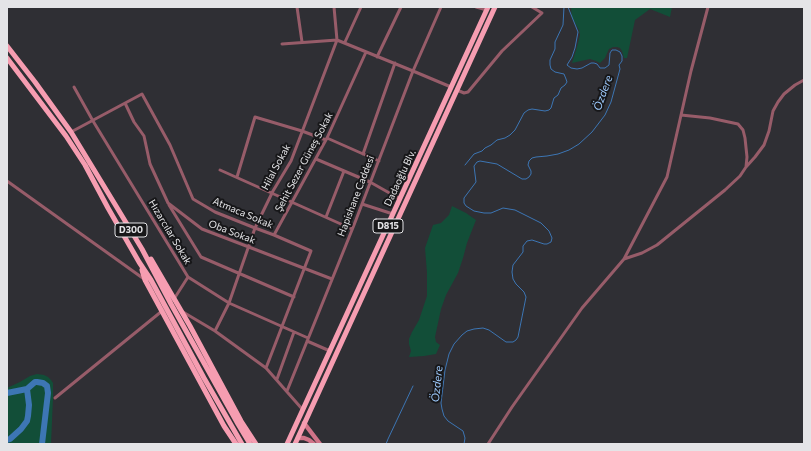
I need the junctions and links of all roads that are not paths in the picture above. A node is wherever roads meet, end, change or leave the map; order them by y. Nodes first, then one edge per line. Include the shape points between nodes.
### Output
1 (297, 7) edge
2 (334, 7) edge
3 (361, 7) edge
4 (401, 7) edge
5 (441, 7) edge
6 (476, 7) edge
7 (495, 7) edge
8 (532, 7) edge
9 (708, 7) edge
10 (488, 8) edge
11 (337, 40) junction
12 (302, 42) junction
13 (345, 42) junction
14 (282, 44) dead end
15 (7, 46) edge
16 (366, 52) junction
17 (377, 57) junction
18 (7, 58) edge
19 (395, 63) junction
20 (413, 70) junction
21 (804, 80) edge
22 (74, 88) dead end
23 (451, 88) junction
24 (457, 90) junction
25 (125, 103) junction
26 (681, 115) junction
27 (93, 121) junction
28 (302, 131) junction
29 (71, 132) junction
30 (327, 139) junction
31 (363, 154) junction
32 (316, 159) junction
33 (379, 161) junction
34 (746, 167) junction
35 (220, 170) dead end
36 (344, 171) junction
37 (237, 177) junction
38 (7, 181) edge
39 (370, 182) junction
40 (272, 193) junction
41 (400, 199) junction
42 (292, 202) junction
43 (168, 203) junction
44 (362, 204) junction
45 (393, 214) junction
46 (326, 217) junction
47 (255, 228) junction
48 (352, 229) junction
49 (274, 235) junction
50 (248, 247) junction
51 (142, 249) junction
52 (624, 259) junction
53 (139, 262) junction
54 (305, 269) junction
55 (239, 274) junction
56 (188, 277) junction
57 (332, 279) junction
58 (145, 280) junction
59 (294, 297) junction
60 (174, 299) junction
61 (229, 303) junction
62 (180, 309) junction
63 (162, 311) junction
64 (281, 326) junction
65 (215, 331) junction
66 (294, 332) junction
67 (307, 340) junction
68 (330, 351) junction
69 (266, 368) junction
70 (276, 380) junction
71 (287, 391) junction
72 (55, 398) dead end
73 (303, 410) junction
74 (304, 423) junction
75 (298, 438) junction
76 (308, 442) edge
77 (236, 444) edge
78 (242, 444) edge
79 (250, 444) edge
80 (256, 444) edge
81 (287, 444) edge
82 (295, 444) edge
83 (314, 444) edge
84 (320, 444) edge
85 (488, 444) edge

1 - 12 street
2 - 11 street, Hilal Sokak
3 - 13 street
4 - 17 street
5 - 20 street, Hapishane Caddesi
6 - 10 street
7 - 24 highway, Dadaoğlu Blv. / D815
8 - 24 street via 542,13 502,51 468,92
9 - 26 street
10 - 23 highway, Dadaoğlu Blv. / D815
11 - 12 street
11 - 13 street
11 - 28 street, Hilal Sokak
12 - 14 street
13 - 16 street
15 - 29 highway, D300
16 - 17 street
16 - 30 street, Şehit Sezer Güneş Sokak
17 - 19 street
18 - 53 highway, D300 via 85,165
19 - 20 street
19 - 31 street
20 - 23 street
20 - 33 street, Hapishane Caddesi
21 - 34 street via 784,94 778,102 764,145
22 - 27 street, Hızarcılar Sokak
23 - 41 highway, Dadaoğlu Blv. / D815
24 - 74 highway, Dadaoğlu Blv. / D815
25 - 27 street
25 - 43 street, Oba Sokak via 144,136 150,164
25 - 47 street, Atmaca Sokak via 142,94 170,145 193,199 215,212
26 - 34 street via 738,124 745,138
26 - 52 street via 667,177
27 - 29 street
27 - 56 street, Hızarcılar Sokak
28 - 30 street
28 - 37 street via 254,116
28 - 40 street, Hilal Sokak via 291,160
29 - 51 highway, D300
30 - 31 street
30 - 32 street, Şehit Sezer Güneş Sokak
31 - 33 street
32 - 36 street
32 - 42 street, Şehit Sezer Güneş Sokak
33 - 39 street, Hapishane Caddesi
34 - 52 street via 725,190 657,245
35 - 37 street
36 - 39 street
36 - 46 street
37 - 40 street
38 - 58 street
39 - 41 street
39 - 44 street, Hapishane Caddesi
40 - 42 street
40 - 47 street, Hilal Sokak
41 - 45 highway, Dadaoğlu Blv. / D815
42 - 46 street
42 - 49 street, Şehit Sezer Güneş Sokak
43 - 50 street, Oba Sokak via 202,229
43 - 55 street via 201,257
44 - 45 street
44 - 48 street, Hapishane Caddesi
45 - 68 highway, Dadaoğlu Blv. / D815
46 - 48 street
47 - 49 street, Atmaca Sokak
47 - 50 street, Hilal Sokak
48 - 57 street, Hapishane Caddesi
49 - 54 street, Atmaca Sokak via 311,251
50 - 54 street, Oba Sokak
50 - 55 street, Hilal Sokak
51 - 60 highway via 149,256
51 - 79 highway, D300
52 - 85 street via 582,308
53 - 58 highway
53 - 78 highway, D300
54 - 57 street, Oba Sokak
54 - 59 street
55 - 59 street
55 - 61 street, Hilal Sokak
56 - 60 street
56 - 61 street, Hızarcılar Sokak
57 - 67 street, Hapishane Caddesi
58 - 63 highway
59 - 64 street
60 - 62 highway
61 - 64 street, Hızarcılar Sokak
61 - 65 street, Hilal Sokak
62 - 65 street
62 - 80 highway via 240,421
63 - 72 street
63 - 77 highway
64 - 66 street, Hızarcılar Sokak
64 - 69 street
65 - 69 street
66 - 67 street, Hızarcılar Sokak
66 - 70 street
67 - 68 street, Hızarcılar Sokak
67 - 71 street, Hapishane Caddesi
68 - 73 highway, Dadaoğlu Blv. / D815
69 - 70 street
70 - 71 street
71 - 73 street
73 - 81 highway, Dadaoğlu Blv. / D815
74 - 75 highway, Dadaoğlu Blv. / D815
74 - 84 main road
75 - 76 main road via 304,438
75 - 82 highway, Dadaoğlu Blv. / D815
76 - 83 main road

